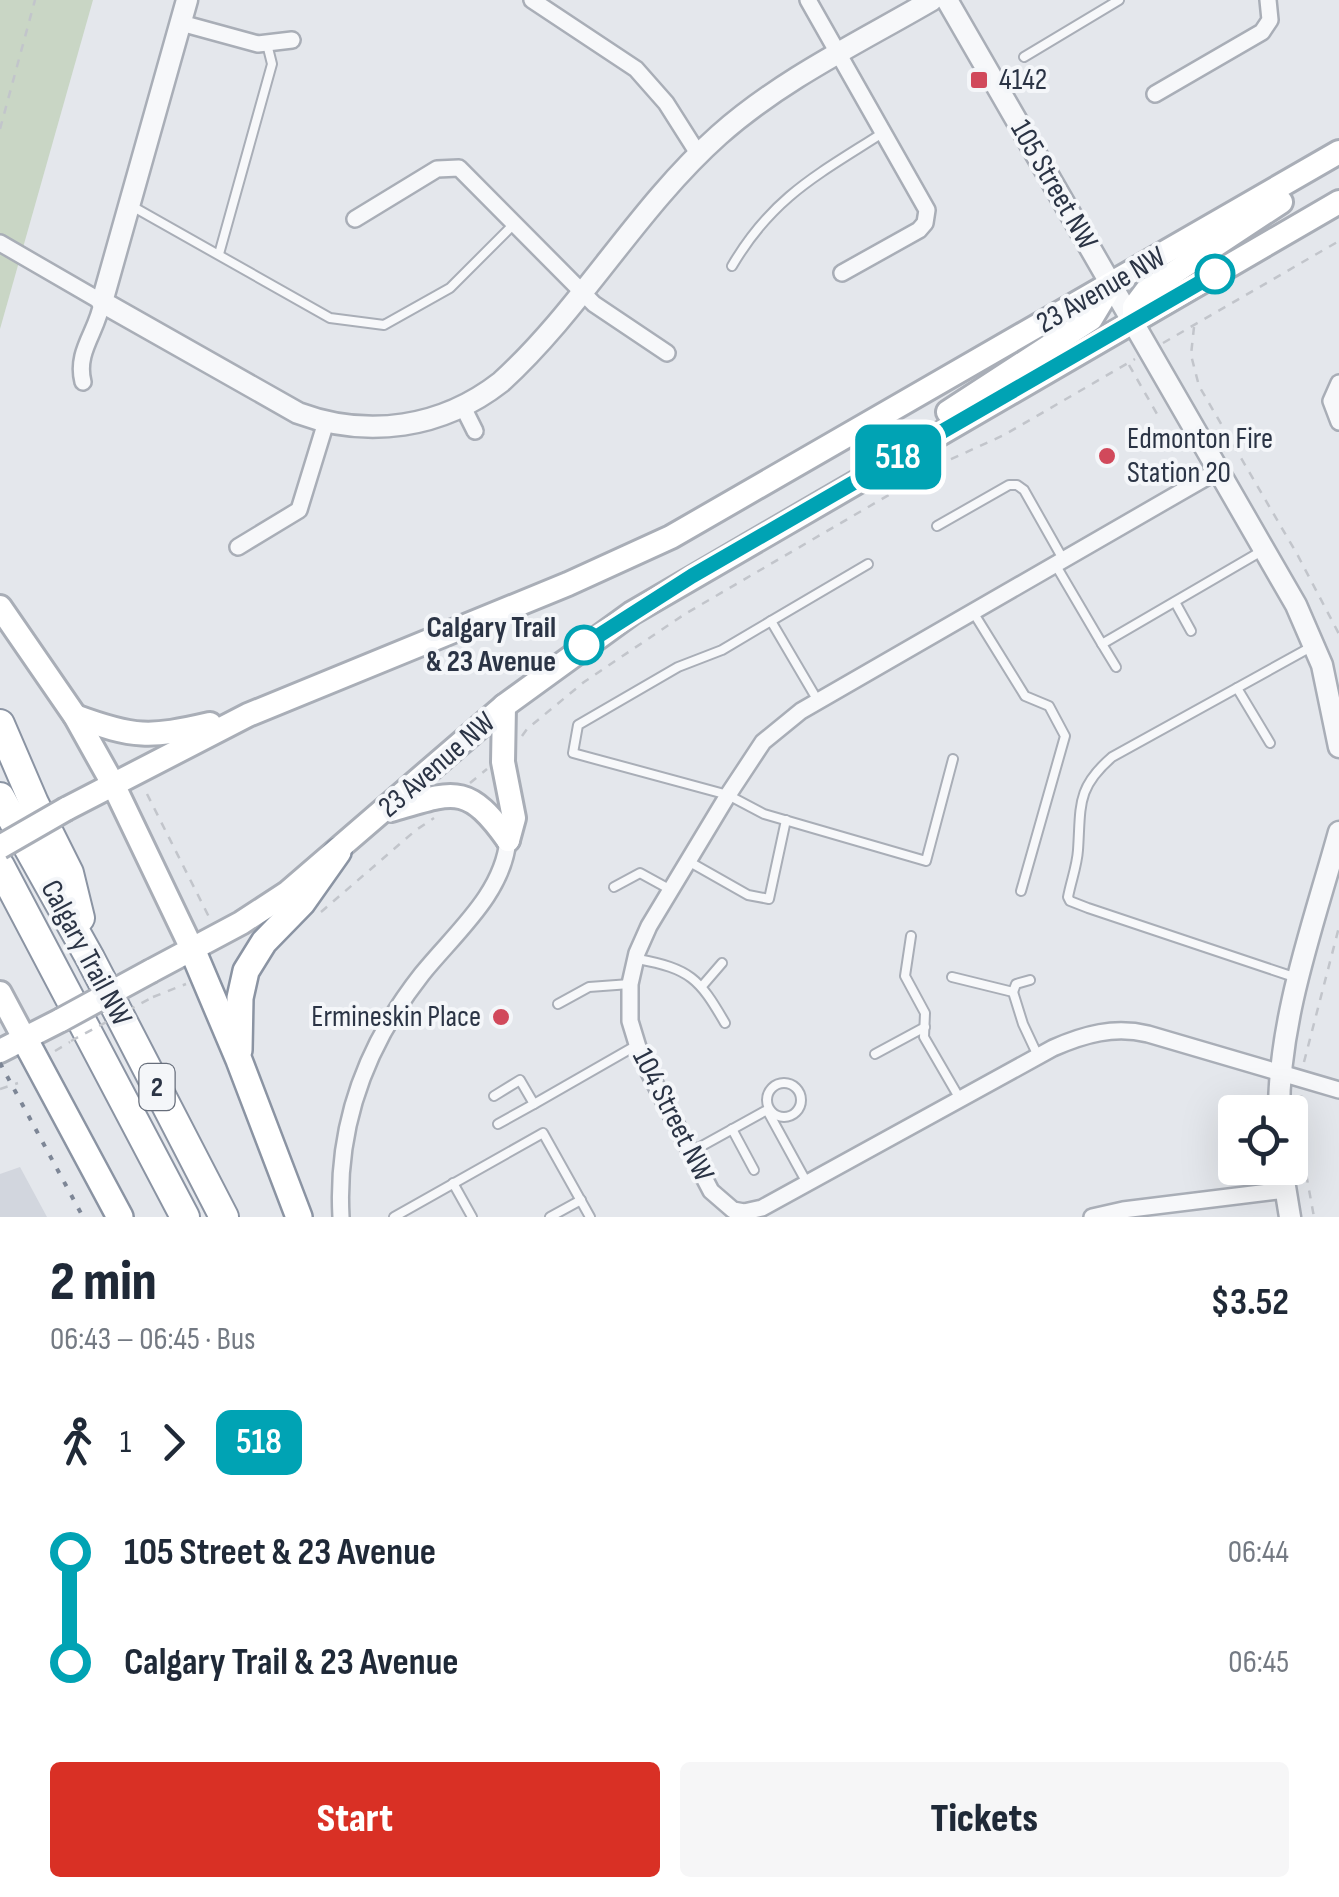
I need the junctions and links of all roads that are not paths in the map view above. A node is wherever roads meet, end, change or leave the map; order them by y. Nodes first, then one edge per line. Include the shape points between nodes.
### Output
1 (187, 0) edge
2 (808, 0) edge
3 (932, 0) edge
4 (947, 0) edge
5 (1119, 0) edge
6 (1268, 0) edge
7 (539, 2) edge
8 (181, 24) junction
9 (292, 40) dead end
10 (267, 44) junction
11 (840, 54) junction
12 (1024, 57) dead end
13 (1154, 94) dead end
14 (884, 132) junction
15 (698, 155) junction
16 (1339, 155) edge
17 (1339, 202) edge
18 (130, 206) junction
19 (356, 218) dead end
20 (514, 224) junction
21 (0, 243) edge
22 (220, 254) junction
23 (732, 266) dead end
24 (842, 273) dead end
25 (1112, 284) junction
26 (582, 293) junction
27 (102, 302) junction
28 (1134, 321) junction
29 (667, 354) dead end
30 (83, 382) dead end
31 (1336, 389) edge
32 (463, 407) junction
33 (326, 422) junction
34 (1339, 422) edge
35 (475, 431) dead end
36 (875, 470) junction
37 (1219, 470) junction
38 (937, 526) dead end
39 (238, 547) dead end
40 (1264, 549) junction
41 (1059, 562) junction
42 (868, 564) dead end
43 (1175, 602) junction
44 (0, 606) edge
45 (974, 612) junction
46 (770, 622) junction
47 (1192, 630) dead end
48 (1102, 644) junction
49 (1314, 645) junction
50 (1116, 667) dead end
51 (1237, 688) junction
52 (818, 702) junction
53 (504, 706) junction
54 (1336, 710) edge
55 (248, 715) junction
56 (76, 716) junction
57 (0, 724) edge
58 (1270, 742) dead end
59 (1339, 748) edge
60 (953, 759) dead end
61 (112, 784) junction
62 (728, 795) junction
63 (0, 797) edge
64 (383, 813) junction
65 (786, 820) junction
66 (1339, 832) edge
67 (508, 840) junction
68 (0, 846) edge
69 (338, 852) junction
70 (688, 861) junction
71 (0, 866) edge
72 (614, 887) dead end
73 (671, 890) junction
74 (1021, 891) dead end
75 (911, 936) dead end
76 (192, 949) junction
77 (90, 958) junction
78 (635, 959) junction
79 (722, 963) dead end
80 (952, 977) dead end
81 (1299, 979) junction
82 (1030, 980) dead end
83 (630, 984) junction
84 (704, 986) junction
85 (0, 992) edge
86 (1013, 992) junction
87 (558, 1004) dead end
88 (725, 1024) dead end
89 (924, 1027) junction
90 (637, 1045) junction
91 (9, 1047) edge
92 (875, 1054) dead end
93 (1038, 1056) junction
94 (239, 1060) junction
95 (1280, 1073) junction
96 (1339, 1090) edge
97 (1279, 1095) edge
98 (494, 1096) dead end
99 (960, 1099) junction
100 (534, 1104) junction
101 (768, 1109) junction
102 (498, 1124) dead end
103 (732, 1129) junction
104 (690, 1152) junction
105 (754, 1170) dead end
106 (452, 1183) junction
107 (807, 1184) junction
108 (1284, 1185) edge
109 (1285, 1190) junction
110 (581, 1200) junction
111 (1155, 1211) edge
112 (120, 1217) edge
113 (185, 1217) edge
114 (224, 1217) edge
115 (299, 1217) edge
116 (341, 1217) edge
117 (394, 1217) edge
118 (472, 1217) edge
119 (550, 1217) edge
120 (590, 1217) edge
121 (1092, 1217) edge
122 (1290, 1217) edge

1 - 8 street
2 - 11 street
3 - 11 street
4 - 25 street, 105 Street NW
5 - 12 lane
6 - 13 street via 1270,20 1262,32
7 - 15 street via 636,69
8 - 10 street
8 - 18 street
9 - 10 street
10 - 22 lane via 272,64
11 - 14 street
11 - 15 street via 760,102
14 - 23 lane via 773,208
14 - 24 street via 926,218 919,230
15 - 26 street
16 - 25 main road, 23 Avenue NW
16 - 28 main road via 1313,182 1146,290 1134,307
17 - 28 main road, 23 Avenue NW
18 - 22 lane
18 - 27 street
19 - 20 street via 448,166 463,170
20 - 22 lane via 450,288 384,325 330,318
20 - 26 street
21 - 27 street
25 - 28 street, 105 Street NW
25 - 36 main road via 1092,320 930,423
25 - 55 main road, 23 Avenue NW via 670,537
26 - 29 street
26 - 32 street via 510,374
27 - 30 street via 80,360
27 - 33 street
28 - 36 main road, 23 Avenue NW
28 - 37 street, 105 Street NW
31 - 34 street via 1332,409
32 - 33 street via 401,426
32 - 35 street
33 - 39 street via 299,510
36 - 53 main road, 23 Avenue NW via 632,612
37 - 40 street, 105 Street NW
37 - 41 street, 104 Street NW
38 - 41 lane via 1017,485
40 - 43 lane
40 - 49 street, 105 Street NW
41 - 45 street, 104 Street NW
41 - 48 lane
42 - 46 lane
43 - 47 lane
43 - 48 lane
44 - 56 main road
45 - 52 street, 104 Street NW
45 - 74 lane via 1025,696 1049,706 1065,736
46 - 52 lane
46 - 62 lane via 578,725 573,753
48 - 50 lane
49 - 51 lane
49 - 54 street, 105 Street NW
51 - 58 lane
51 - 81 lane via 1099,769 1083,792 1068,897
52 - 62 street, 104 Street NW via 774,730
53 - 64 main road, 23 Avenue NW
53 - 67 main road via 503,762 514,818
54 - 59 street, 105 Street NW
55 - 56 main road via 144,734
55 - 61 main road, 23 Avenue NW
56 - 61 main road
57 - 77 highway via 69,873
60 - 65 lane via 926,860
61 - 68 main road, 23 Avenue NW, bridge
61 - 76 main road
62 - 65 lane
62 - 70 street, 104 Street NW
63 - 77 highway, Calgary Trail NW / 2
64 - 67 main road via 444,796 465,797 481,805
64 - 69 main road, 23 Avenue NW
65 - 70 lane via 769,900
66 - 81 street
67 - 116 street via 498,878 405,996 366,1066 344,1138
69 - 76 main road, 23 Avenue NW via 263,910
69 - 94 highway via 246,971
70 - 73 street, 104 Street NW
71 - 113 highway, 2
72 - 73 lane via 640,874
73 - 78 street, 104 Street NW
75 - 89 lane via 905,976 925,1013
76 - 91 main road, 23 Avenue NW, bridge via 66,1030
76 - 94 highway
77 - 114 highway, Calgary Trail NW / 2
78 - 83 street, 104 Street NW
78 - 84 lane via 666,964
79 - 84 lane
80 - 86 lane
81 - 95 street
82 - 86 lane
83 - 87 lane via 588,988
83 - 90 street, 104 Street NW
84 - 88 lane
85 - 91 main road
86 - 93 lane
89 - 92 lane
89 - 99 lane
90 - 100 lane
90 - 104 street, 104 Street NW
91 - 112 highway
93 - 95 street via 1121,1030
93 - 99 street
94 - 115 highway
95 - 96 street
95 - 97 street
98 - 100 lane via 520,1080
99 - 107 street
100 - 102 lane
101 - 101 lane via 792,1115 798,1092 784,1084 774,1088
101 - 103 lane
101 - 107 lane
103 - 104 lane
103 - 105 lane
104 - 107 street, 104 Street NW via 711,1190 733,1210 754,1211
106 - 110 lane via 543,1133
106 - 117 lane
106 - 118 lane
108 - 109 street
109 - 111 street
109 - 122 street
110 - 119 lane
110 - 120 lane
111 - 121 street

